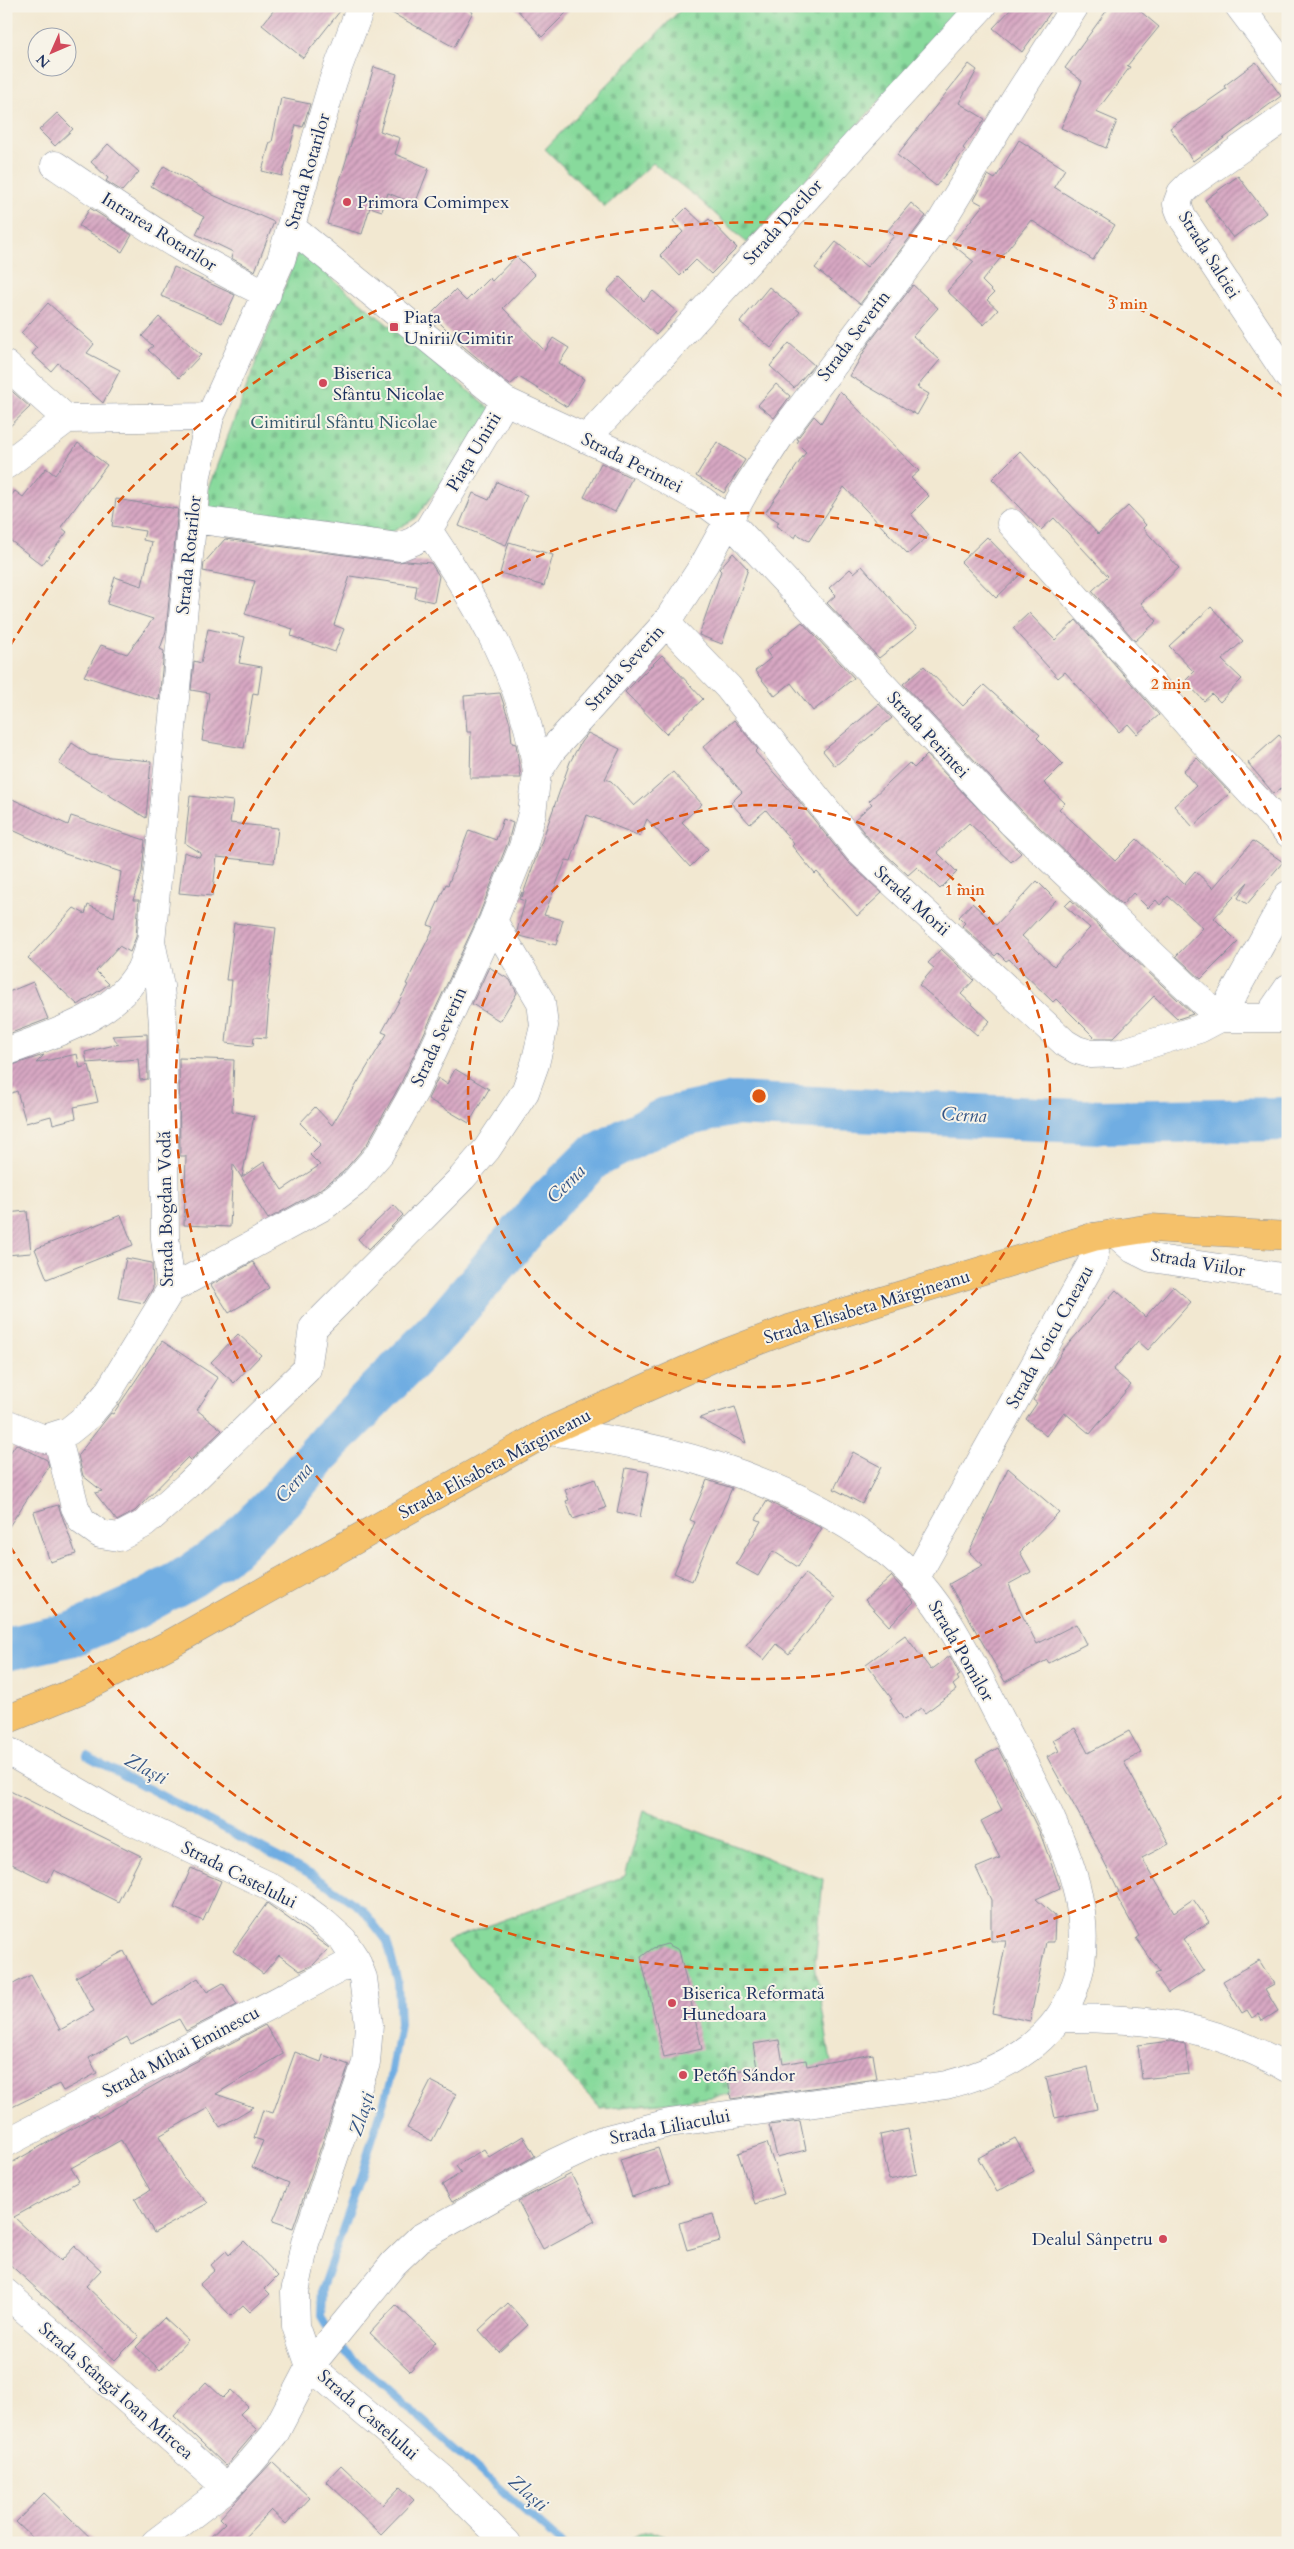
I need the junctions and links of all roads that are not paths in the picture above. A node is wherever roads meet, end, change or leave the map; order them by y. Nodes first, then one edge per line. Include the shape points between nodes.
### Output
1 (361, 6) edge
2 (982, 6) edge
3 (1075, 6) edge
4 (1239, 6) edge
5 (1288, 71) edge
6 (1288, 115) edge
7 (55, 164) dead end
8 (292, 228) junction
9 (267, 294) junction
10 (6, 365) edge
11 (1288, 376) edge
12 (504, 401) junction
13 (210, 417) junction
14 (67, 419) junction
15 (586, 439) junction
16 (6, 465) edge
17 (193, 519) junction
18 (728, 519) junction
19 (1011, 523) dead end
20 (428, 530) junction
21 (666, 623) junction
22 (537, 773) junction
23 (1288, 833) edge
24 (1288, 895) edge
25 (493, 920) junction
26 (151, 941) junction
27 (1288, 988) edge
28 (1220, 1018) junction
29 (1278, 1018) edge
30 (6, 1052) edge
31 (1104, 1235) junction
32 (1288, 1236) edge
33 (1288, 1278) edge
34 (171, 1289) junction
35 (6, 1423) edge
36 (549, 1431) junction
37 (57, 1436) junction
38 (916, 1579) junction
39 (6, 1720) edge
40 (6, 1750) edge
41 (356, 1960) junction
42 (1061, 2018) junction
43 (1288, 2068) edge
44 (6, 2143) edge
45 (6, 2293) edge
46 (310, 2366) junction
47 (227, 2488) junction
48 (155, 2543) edge
49 (507, 2543) edge

1 - 8 street, Strada Rotarilor via 333,81
2 - 15 street, Strada Dacilor
3 - 18 street, Strada Severin via 940,222 782,433
4 - 5 street
6 - 11 street, Strada Salciei via 1190,184 1181,193 1177,204 1182,217
7 - 9 street, Intrarea Rotarilor via 158,235
8 - 9 street, Strada Rotarilor
8 - 12 street, Piața Unirii
9 - 13 street, Strada Rotarilor
10 - 14 street
12 - 15 street, Strada Perintei
12 - 20 street, Piața Unirii
13 - 14 street
13 - 17 street, Strada Rotarilor via 197,475
14 - 16 street
15 - 18 street, Strada Perintei via 667,479
17 - 20 street, Piața Unirii via 399,547
17 - 26 street, Strada Rotarilor
18 - 21 street, Strada Severin via 705,563
18 - 28 street, Strada Perintei via 1011,822
19 - 23 street
20 - 22 street via 490,633 514,684 534,743
21 - 22 street, Strada Severin via 552,750
21 - 28 street, Strada Morii via 728,687 859,852 1065,1043 1091,1054 1120,1054 1199,1029
22 - 25 street, Strada Severin via 523,848
24 - 28 street
25 - 34 street, Strada Severin via 415,1090 380,1154 354,1183 324,1206
25 - 37 street via 541,1002 544,1026 525,1092 487,1149 462,1178 314,1328 307,1369 302,1375 144,1524 119,1537 100,1534 82,1521 75,1507
26 - 30 street, Strada Rotarilor via 140,971 118,998 91,1018
26 - 34 street, Strada Bogdan Vodă via 163,1024 165,1238
27 - 29 street
28 - 29 street
31 - 32 main road via 1152,1228
31 - 33 street, Strada Viilor via 1151,1258
31 - 36 main road, Strada Elisabeta Mărgineanu via 789,1329 663,1378
31 - 38 street, Strada Voicu Cneazu
34 - 37 street, Strada Bogdan Vodă via 107,1394 76,1426
35 - 37 street via 44,1438
36 - 38 street, Strada Pomilor via 594,1436 675,1453 740,1474 797,1497 842,1522 885,1550
36 - 39 main road, Strada Elisabeta Mărgineanu via 170,1644 80,1690
38 - 42 street, Strada Pomilor via 960,1642 1010,1737 1061,1844 1077,1890 1082,1959 1075,1988
40 - 41 street, Strada Castelului via 115,1813 267,1885 324,1923 343,1940
41 - 44 street, Strada Mihai Eminescu
41 - 46 street, Strada Castelului via 363,1978 369,2025 366,2064 305,2242 295,2292 296,2326
42 - 43 street via 1125,2018 1183,2026 1246,2046
42 - 46 street, Strada Liliacului via 1026,2050 977,2077 946,2085 670,2123 603,2140 554,2163 420,2238 394,2263
45 - 47 street, Strada Stângă Ioan Mircea
46 - 47 street, Strada Liliacului via 274,2435
46 - 49 street, Strada Castelului via 442,2478
47 - 48 street, Strada Liliacului

